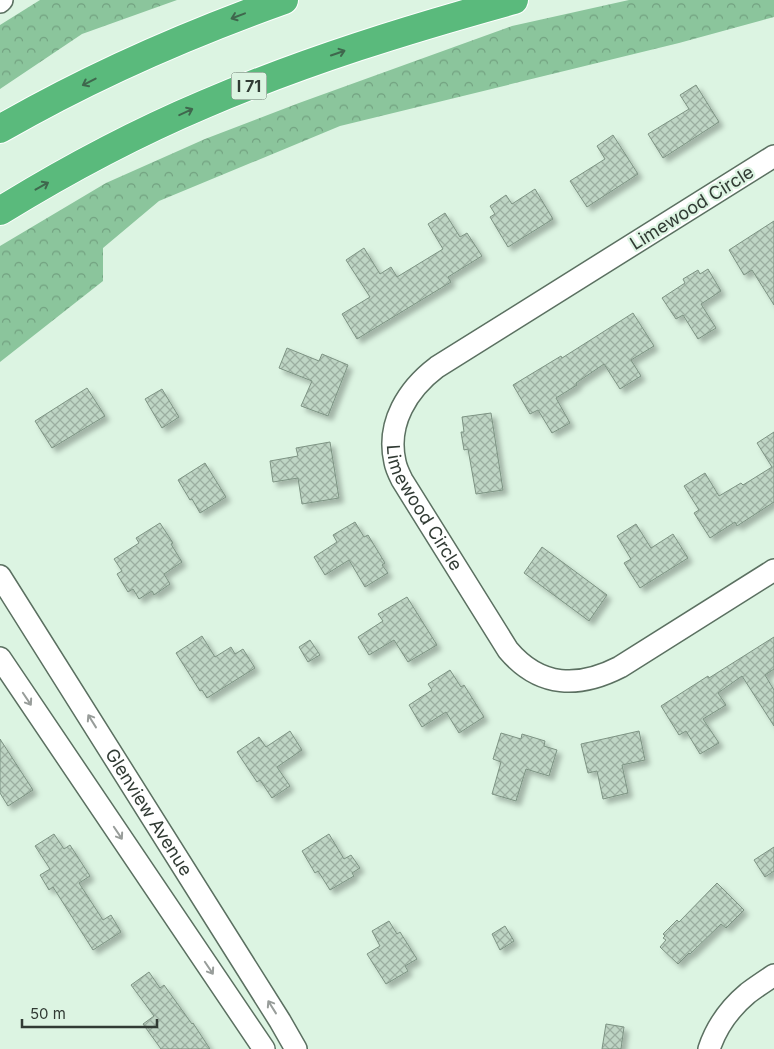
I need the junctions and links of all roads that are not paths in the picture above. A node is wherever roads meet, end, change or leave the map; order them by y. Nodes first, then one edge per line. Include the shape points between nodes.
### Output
1 (284, 0) edge
2 (514, 0) edge
3 (0, 129) edge
4 (774, 156) edge
5 (0, 211) edge
6 (774, 570) edge
7 (0, 576) edge
8 (0, 658) edge
9 (774, 975) edge
10 (264, 1049) edge
11 (296, 1049) edge
12 (709, 1049) edge

1 -> 3 highway via 116,68
5 -> 2 highway, I 71 via 125,141 204,104 286,71 388,36
4 - 6 street, Limewood Circle via 437,367 417,384 406,400 397,417 393,440 395,463 402,480 508,650 530,670 547,677 582,681 606,674
11 -> 7 street, Glenview Avenue
8 -> 10 street
9 - 12 street via 736,1004

